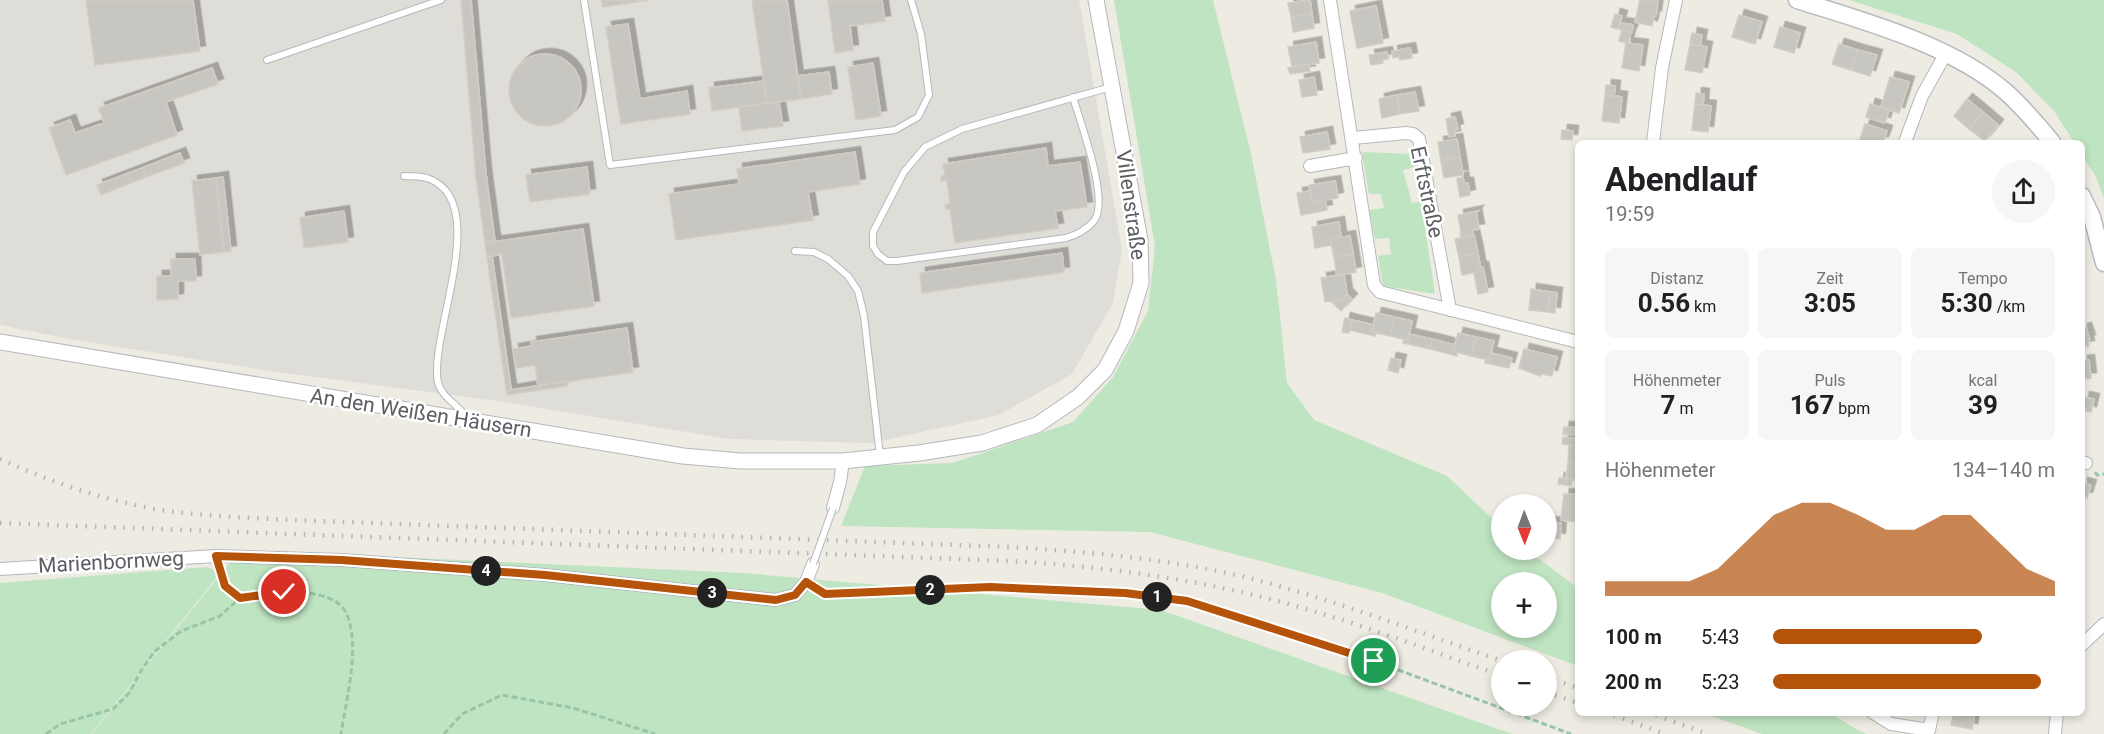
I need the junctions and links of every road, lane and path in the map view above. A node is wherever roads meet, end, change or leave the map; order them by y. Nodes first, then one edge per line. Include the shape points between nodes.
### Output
1 (441, 0) edge
2 (584, 0) edge
3 (910, 0) edge
4 (1096, 0) edge
5 (1330, 0) edge
6 (1676, 0) edge
7 (1797, 0) edge
8 (1946, 53) junction
9 (267, 60) dead end
10 (1112, 87) junction
11 (1073, 97) junction
12 (1353, 138) junction
13 (1653, 140) edge
14 (1906, 140) edge
15 (2050, 140) edge
16 (1356, 158) junction
17 (1310, 166) dead end
18 (404, 176) dead end
19 (2085, 202) edge
20 (795, 251) dead end
21 (2104, 263) edge
22 (1450, 310) junction
23 (1575, 341) edge
24 (0, 342) edge
25 (469, 421) junction
26 (880, 457) junction
27 (843, 461) junction
28 (2104, 474) edge
29 (2097, 475) dead end
30 (833, 508) joint
31 (216, 556) junction
32 (813, 564) joint
33 (0, 569) edge
34 (806, 582) junction
35 (240, 598) junction
36 (2104, 624) edge
37 (2085, 642) edge
38 (1878, 716) edge
39 (1932, 716) edge
40 (2057, 716) edge
41 (46, 734) edge
42 (341, 734) edge
43 (444, 734) edge
44 (655, 734) edge
45 (1571, 734) edge
46 (2055, 734) edge

1 - 9 lane
2 - 3 lane via 610,165 895,130 918,117 929,95 921,34
4 - 10 street, Villenstraße
5 - 12 street
6 - 13 street
7 - 8 main road
8 - 14 street via 1922,96
8 - 15 main road via 2005,91
10 - 11 lane
10 - 26 street, Villenstraße via 1140,240 1141,283 1126,331 1105,370 1078,397 1037,425 982,443
11 - 11 lane via 962,129 925,147 904,172 873,232 873,246 878,254 887,261 897,261 1066,238 1094,221 1098,186
12 - 16 street
12 - 22 street, Erftstraße via 1406,133 1419,139
16 - 17 street
16 - 22 street via 1374,285 1380,292
18 - 25 lane via 426,178 440,185 454,210 458,242 437,374 441,391
19 - 21 main road
20 - 26 lane via 814,252 828,259 858,291
22 - 23 street
24 - 25 street, An den Weißen Häusern
25 - 27 street, An den Weißen Häusern via 683,456 740,461
26 - 27 street, Villenstraße
27 - 30 street
28 - 29 path
30 - 32 lane, bridge
31 - 33 street, Marienbornweg
31 - 34 street, Marienbornweg via 342,560 545,575 776,600 795,595
31 - 35 path via 225,586
32 - 34 street
34 - 45 path via 825,594 990,587 1125,593 1187,601 1374,661
35 - 41 path via 220,616 181,631 154,652 129,693 113,709 60,724
35 - 42 path via 307,593 336,602 345,612 354,650
36 - 37 street
38 - 39 street via 1891,724 1929,730
40 - 46 street
43 - 44 path via 462,714 502,695 573,708

